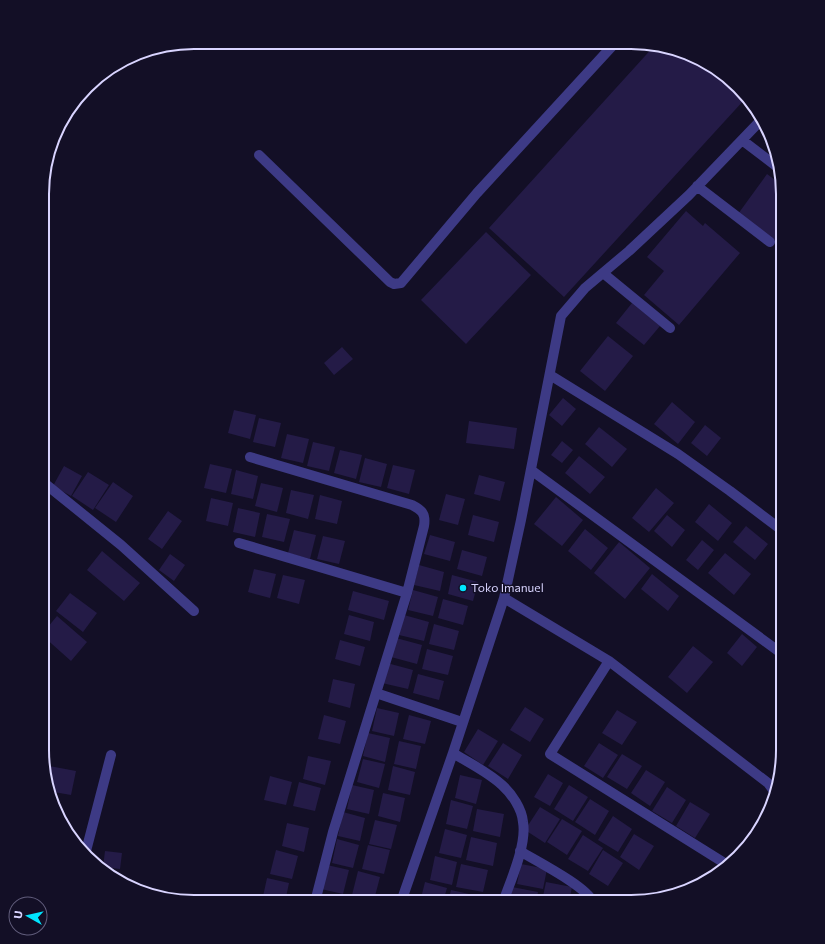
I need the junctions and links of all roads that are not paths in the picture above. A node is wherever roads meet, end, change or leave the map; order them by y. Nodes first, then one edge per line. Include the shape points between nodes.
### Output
1 (609, 49) edge
2 (758, 124) edge
3 (742, 140) junction
4 (259, 155) dead end
5 (772, 163) edge
6 (697, 186) junction
7 (770, 242) dead end
8 (603, 273) junction
9 (670, 328) dead end
10 (550, 374) junction
11 (250, 457) dead end
12 (531, 470) junction
13 (49, 487) edge
14 (776, 526) edge
15 (239, 543) dead end
16 (407, 593) junction
17 (504, 598) junction
18 (194, 611) dead end
19 (776, 649) edge
20 (609, 660) junction
21 (376, 693) junction
22 (462, 722) junction
23 (453, 754) junction
24 (111, 755) dead end
25 (771, 787) edge
26 (87, 847) edge
27 (520, 851) junction
28 (723, 862) edge
29 (317, 895) edge
30 (403, 895) edge
31 (505, 895) edge
32 (589, 895) edge

1 - 4 street via 477,193 398,284 390,282
2 - 3 street
3 - 5 street
3 - 6 street
6 - 7 street
6 - 8 street
8 - 9 street
8 - 10 street via 585,288 561,316
10 - 12 street
10 - 14 street via 678,454
11 - 16 street via 422,510 424,526
12 - 17 street
12 - 19 street
13 - 18 street via 121,545
15 - 16 street
16 - 21 street
17 - 20 street
17 - 22 street
20 - 25 street
20 - 28 street via 550,754
21 - 22 street
21 - 29 street
22 - 23 street
23 - 27 street via 496,780 513,799 524,823
23 - 30 street
24 - 26 street
27 - 31 street
27 - 32 street via 577,885

